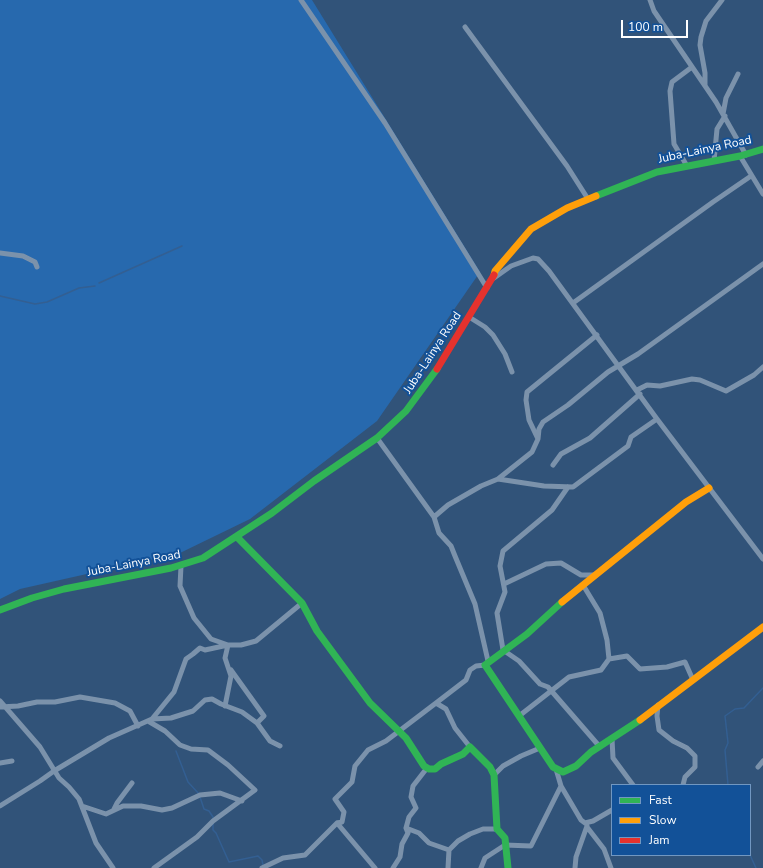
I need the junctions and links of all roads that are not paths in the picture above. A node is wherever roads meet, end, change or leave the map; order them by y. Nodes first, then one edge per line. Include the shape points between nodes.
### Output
1 (301, 0) edge
2 (650, 0) edge
3 (722, 0) edge
4 (465, 27) dead end
5 (692, 67) junction
6 (738, 74) dead end
7 (705, 86) junction
8 (724, 115) junction
9 (763, 149) edge
10 (743, 155) junction
11 (714, 161) junction
12 (687, 166) junction
13 (751, 176) junction
14 (763, 194) edge
15 (588, 199) junction
16 (0, 253) edge
17 (763, 264) edge
18 (37, 267) dead end
19 (493, 278) junction
20 (487, 288) junction
21 (573, 302) junction
22 (469, 317) junction
23 (597, 335) junction
24 (617, 365) junction
25 (763, 367) edge
26 (512, 372) dead end
27 (638, 392) junction
28 (657, 419) junction
29 (376, 438) junction
30 (538, 439) junction
31 (553, 465) dead end
32 (498, 479) junction
33 (568, 487) junction
34 (709, 488) junction
35 (434, 517) junction
36 (237, 536) junction
37 (763, 559) edge
38 (181, 566) junction
39 (596, 575) junction
40 (504, 584) junction
41 (583, 585) junction
42 (302, 603) junction
43 (0, 610) edge
44 (763, 627) edge
45 (228, 645) junction
46 (503, 650) junction
47 (609, 660) junction
48 (486, 663) junction
49 (227, 664) junction
50 (693, 680) junction
51 (551, 691) junction
52 (0, 701) edge
53 (436, 703) junction
54 (658, 704) junction
55 (225, 706) junction
56 (3, 707) edge
57 (519, 716) junction
58 (150, 720) junction
59 (257, 723) junction
60 (138, 726) junction
61 (398, 730) junction
62 (612, 739) junction
63 (280, 746) dead end
64 (600, 747) junction
65 (470, 748) junction
66 (540, 748) junction
67 (12, 761) dead end
68 (763, 761) edge
69 (0, 763) edge
70 (758, 766) dead end
71 (427, 768) junction
72 (556, 769) junction
73 (54, 770) junction
74 (494, 775) junction
75 (132, 783) dead end
76 (632, 784) edge
77 (683, 784) edge
78 (561, 786) junction
79 (242, 801) junction
80 (0, 806) edge
81 (82, 806) junction
82 (114, 809) junction
83 (611, 811) edge
84 (338, 823) junction
85 (586, 825) junction
86 (406, 828) junction
87 (498, 828) junction
88 (505, 845) junction
89 (450, 850) junction
90 (113, 868) edge
91 (154, 868) edge
92 (262, 868) edge
93 (375, 868) edge
94 (393, 868) edge
95 (448, 868) edge
96 (481, 868) edge
97 (508, 868) edge
98 (576, 868) edge
99 (611, 868) edge

1 - 20 street via 382,117
2 - 5 street via 654,11
3 - 7 street via 706,21 701,38
4 - 15 street via 567,166
5 - 7 street
5 - 12 street via 672,82 670,91 674,144
6 - 8 street via 726,98
7 - 8 street
8 - 10 street
8 - 11 street via 717,129
9 - 10 street, Juba-Lainya Road
10 - 11 street, Juba-Lainya Road
10 - 13 street
11 - 12 street, Juba-Lainya Road
12 - 15 street, Juba-Lainya Road via 640,176
13 - 14 street
13 - 21 street
15 - 19 street, Juba-Lainya Road via 553,215 531,229 502,261
16 - 18 street via 23,256 35,262
17 - 24 street via 638,354
19 - 20 street, Juba-Lainya Road
19 - 21 street via 511,266 533,258 538,259
20 - 22 street, Juba-Lainya Road
21 - 23 street
22 - 26 street via 493,335
22 - 29 street, Juba-Lainya Road via 418,398
23 - 24 street
23 - 30 street via 527,392 528,420
24 - 27 street
24 - 30 street via 543,422
25 - 27 street via 750,378 726,391 692,379 660,386 647,385
27 - 28 street
27 - 31 street via 590,438 561,454
28 - 33 street via 631,437 628,446 583,482
28 - 34 street
29 - 35 street
29 - 36 street, Juba-Lainya Road
30 - 32 street via 532,452
32 - 33 street
32 - 35 street via 474,490
33 - 40 street via 552,510 503,551 500,566
34 - 37 street
34 - 39 street via 686,502
35 - 48 street via 439,533 451,546 475,604
36 - 38 street, Juba-Lainya Road via 203,558
36 - 42 street
38 - 43 street, Juba-Lainya Road via 64,589
38 - 45 street via 180,586 194,618 211,639
39 - 40 street via 581,574 561,563 546,564
39 - 41 street
40 - 46 street via 497,613
41 - 46 street via 527,634
41 - 47 street via 600,613
42 - 45 street via 256,641 242,646
42 - 61 street via 317,631 370,703
44 - 50 street
45 - 49 street via 225,658
45 - 58 street via 205,650 200,648 186,659 176,688
46 - 48 street
46 - 51 street
47 - 50 street via 627,656 640,669 667,667 685,662
47 - 51 street via 601,670 570,677
48 - 53 street via 470,670 466,680
48 - 57 street
49 - 55 street via 231,676
49 - 59 street via 264,716
50 - 54 street
51 - 57 street
51 - 64 street
52 - 56 street
53 - 61 street
53 - 65 street via 446,709 454,728
54 - 62 street
54 - 77 street via 659,730 695,756 695,767 685,777
55 - 58 street via 214,699 208,699 196,709 184,714 169,719
55 - 59 street via 242,712
56 - 60 street via 80,697 115,703 129,710
56 - 73 street via 40,746
57 - 66 street
58 - 60 street
58 - 79 street via 180,745 191,749 208,750 228,765 255,790
59 - 63 street via 270,741
60 - 73 street via 109,738
61 - 71 street
61 - 84 street via 386,741 368,750 355,766 352,782 335,799 344,812 342,822
62 - 64 street
62 - 76 street via 613,758
64 - 72 street via 563,772
65 - 71 street via 435,770
65 - 74 street via 485,761
66 - 72 street
66 - 74 street via 503,766
67 - 69 street
68 - 70 street
71 - 86 street via 413,786 411,798 416,808 409,817
72 - 78 street
73 - 80 street
73 - 81 street
74 - 87 street via 495,817
75 - 82 street
78 - 85 street
78 - 88 street via 531,846
79 - 82 street via 220,793 200,795 162,810 136,806
79 - 91 street via 213,820 197,837
81 - 82 street via 106,814
81 - 90 street via 96,843
83 - 85 street
84 - 92 street via 305,855 283,858
84 - 93 street
85 - 98 street via 576,857
85 - 99 street via 604,850
86 - 89 street via 419,833 429,843
86 - 94 street via 408,833
87 - 88 street via 505,838
87 - 89 street via 483,829 470,834 458,840
88 - 96 street via 485,858
88 - 97 street
89 - 95 street

